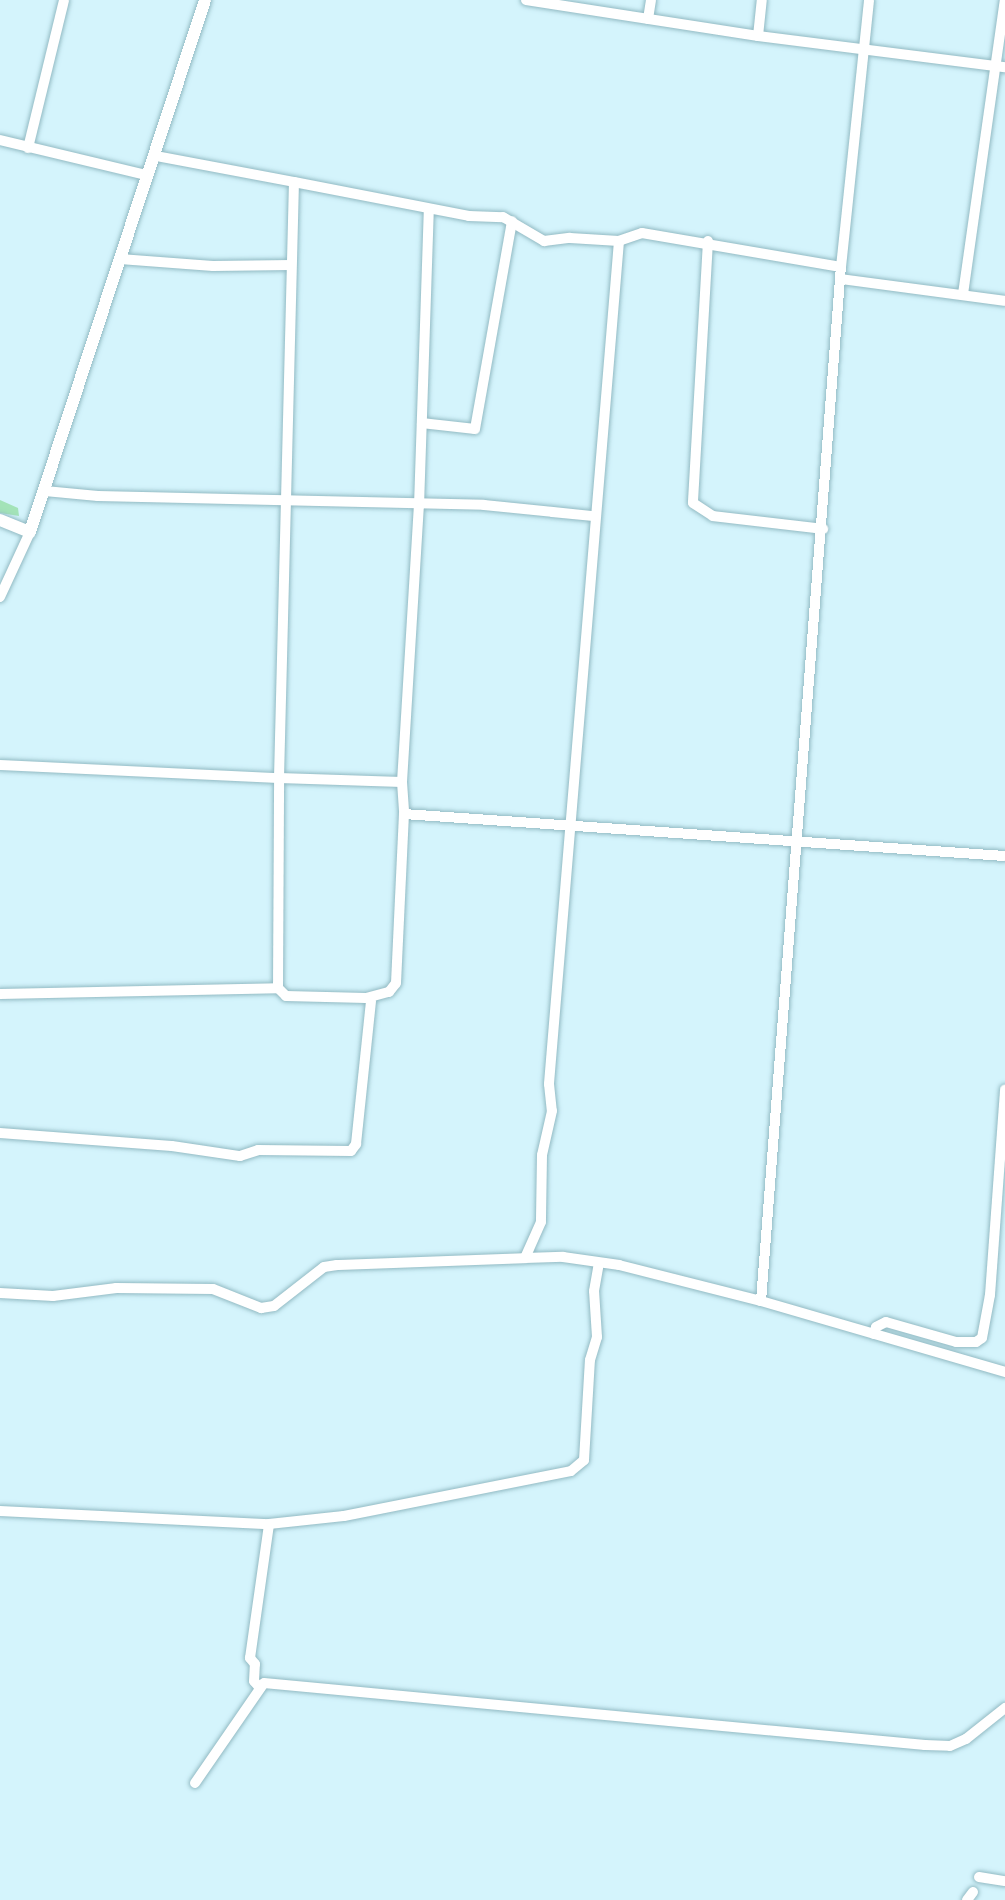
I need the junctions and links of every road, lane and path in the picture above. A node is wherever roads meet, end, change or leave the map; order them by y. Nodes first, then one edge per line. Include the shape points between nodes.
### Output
1 (64, 0) edge
2 (205, 0) edge
3 (526, 0) edge
4 (651, 0) edge
5 (762, 0) edge
6 (869, 0) edge
7 (1005, 0) edge
8 (648, 20) junction
9 (758, 36) junction
10 (862, 48) junction
11 (1000, 66) edge
12 (0, 140) edge
13 (28, 148) junction
14 (156, 156) junction
15 (146, 175) junction
16 (294, 182) junction
17 (429, 209) junction
18 (512, 221) junction
19 (619, 241) junction
20 (708, 241) junction
21 (120, 259) junction
22 (291, 265) junction
23 (842, 267) junction
24 (841, 279) junction
25 (963, 294) junction
26 (1005, 301) edge
27 (422, 423) junction
28 (45, 491) junction
29 (285, 500) junction
30 (419, 506) junction
31 (593, 516) junction
32 (0, 520) edge
33 (823, 528) junction
34 (30, 532) junction
35 (0, 597) edge
36 (0, 765) edge
37 (279, 778) junction
38 (402, 782) junction
39 (404, 814) junction
40 (570, 824) junction
41 (797, 838) junction
42 (1005, 856) edge
43 (278, 987) junction
44 (0, 994) edge
45 (371, 1001) dead end
46 (1005, 1090) edge
47 (0, 1133) edge
48 (525, 1258) junction
49 (599, 1263) junction
50 (0, 1293) edge
51 (761, 1301) junction
52 (874, 1334) junction
53 (1005, 1372) edge
54 (0, 1511) edge
55 (269, 1524) junction
56 (260, 1688) junction
57 (1005, 1708) edge
58 (195, 1783) dead end
59 (979, 1877) dead end
60 (1005, 1881) edge

1 - 13 street
2 - 14 street
3 - 8 street
4 - 8 street
5 - 9 street
6 - 10 street
7 - 11 street
8 - 9 street
9 - 10 street
10 - 11 street
10 - 23 street
11 - 25 street
12 - 13 street
13 - 15 street
14 - 15 street
14 - 16 street
15 - 21 street
16 - 17 street
16 - 22 street
17 - 18 street
17 - 27 street
18 - 19 street via 529,236 544,241 570,237
18 - 27 street via 475,429
19 - 20 street via 642,232
19 - 31 street
20 - 23 street
20 - 33 street via 693,503 713,516
21 - 22 street via 213,266
21 - 28 street
22 - 29 street
23 - 24 street
24 - 25 street
24 - 33 street
25 - 26 street
27 - 30 street
28 - 29 street
28 - 34 street
29 - 30 street
29 - 37 street
30 - 31 street via 484,505
30 - 38 street
31 - 40 street
32 - 34 street
33 - 41 street
34 - 35 street
36 - 37 street
37 - 38 street
37 - 43 street
38 - 39 street
39 - 40 street
39 - 43 street via 396,984 389,992 366,998 286,996
40 - 41 street
40 - 48 street via 549,1084 552,1111 542,1155 541,1222
41 - 42 street
41 - 51 street
43 - 44 street
45 - 47 street via 356,1144 351,1151 258,1150 240,1156 172,1146
46 - 52 street via 990,1295 982,1338 976,1342 956,1342 886,1322 876,1327
48 - 49 street via 563,1257
48 - 50 street via 324,1267 288,1297 274,1306 261,1308 213,1289 116,1288 53,1296
49 - 51 street
49 - 55 street via 594,1291 597,1337 590,1360 581,1466 469,1493 344,1516
51 - 52 street
52 - 53 street
54 - 55 street
55 - 56 street via 250,1658 255,1664 254,1681
56 - 57 street via 264,1683 950,1746 966,1739
56 - 58 street
59 - 60 street

